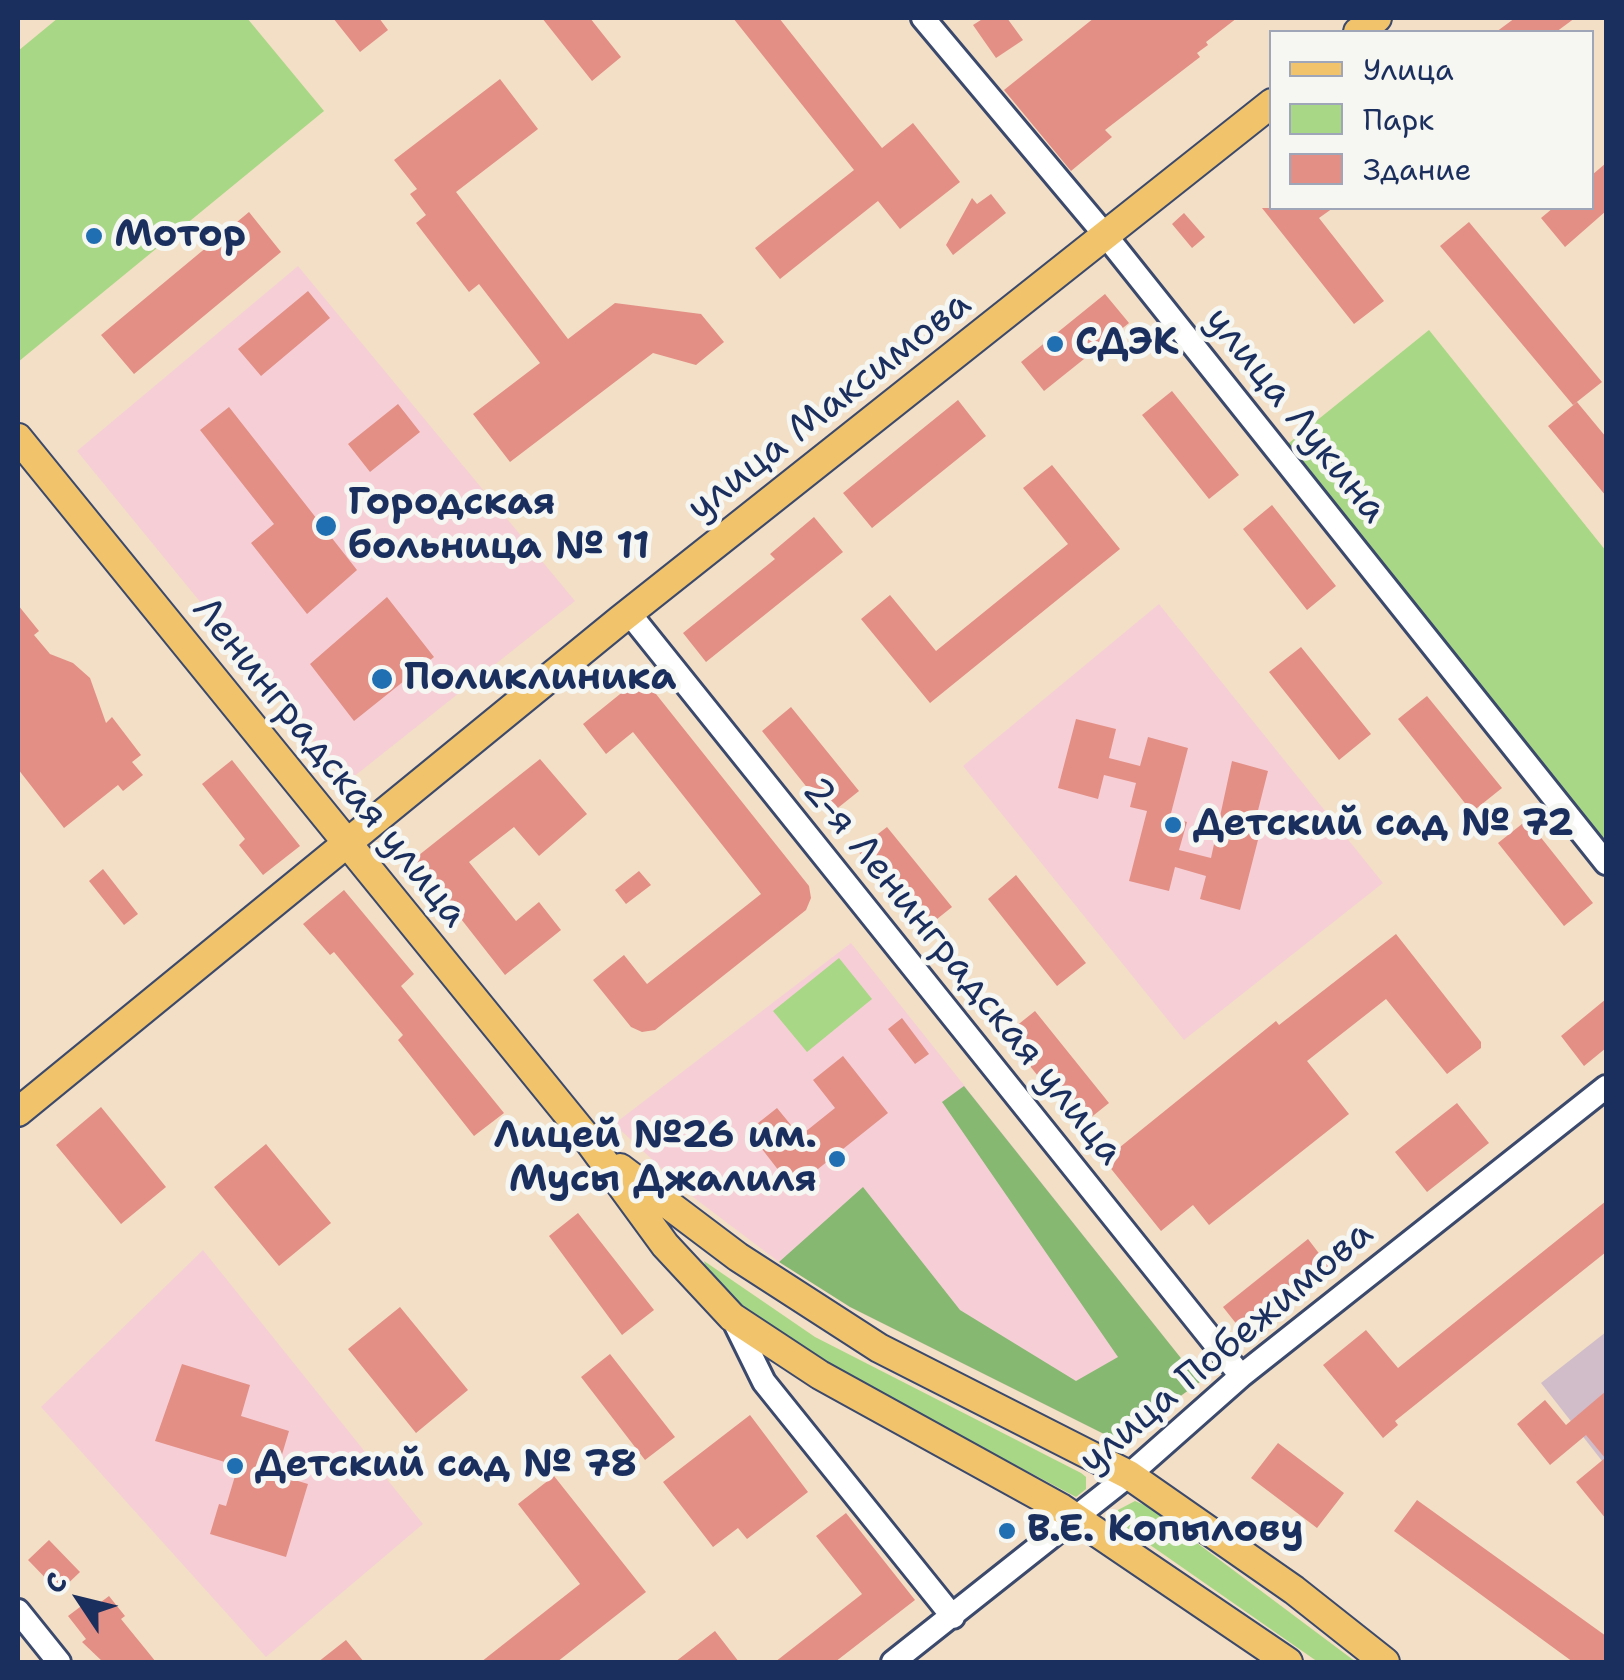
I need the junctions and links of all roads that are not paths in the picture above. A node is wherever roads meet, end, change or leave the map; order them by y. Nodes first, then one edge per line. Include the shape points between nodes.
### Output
1 (924, 18) edge
2 (1269, 105) edge
3 (1106, 236) junction
4 (18, 438) edge
5 (629, 613) junction
6 (348, 843) junction
7 (1606, 863) edge
8 (1606, 1087) edge
9 (18, 1112) edge
10 (583, 1133) junction
11 (732, 1317) junction
12 (1241, 1376) junction
13 (1129, 1475) junction
14 (1076, 1518) junction
15 (18, 1610) edge
16 (953, 1616) junction
17 (59, 1662) edge
18 (893, 1662) edge
19 (1288, 1662) edge
20 (1384, 1662) edge

1 - 3 street, улица Лукина
2 - 3 main road, улица Максимова
3 - 5 main road, улица Максимова
3 - 7 street, улица Лукина
4 - 6 main road, Ленинградская улица
5 - 6 main road, улица Максимова
5 - 12 street, 2-я Ленинградская улица
6 - 9 main road, улица Максимова
6 - 10 main road, Ленинградская улица
8 - 12 street, улица Побежимова
10 - 11 main road, Ленинградская улица via 665,1245
10 - 13 main road, Ленинградская улица via 622,1170 799,1299 878,1348
11 - 14 main road, Ленинградская улица via 820,1376
11 - 16 street, Ленинградская улица via 764,1382
12 - 13 street, улица Побежимова
13 - 14 street, улица Побежимова
13 - 20 main road, Ленинградская улица
14 - 16 street, улица Побежимова
14 - 19 main road, Ленинградская улица
15 - 17 street
16 - 18 street, улица Побежимова

